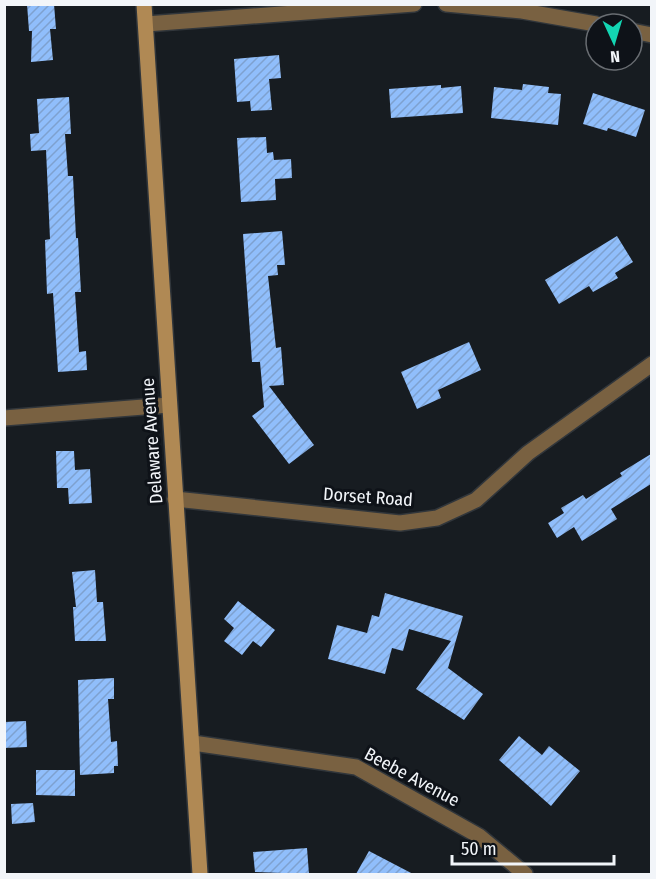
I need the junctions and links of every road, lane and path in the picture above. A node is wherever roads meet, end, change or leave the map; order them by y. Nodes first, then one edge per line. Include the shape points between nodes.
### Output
1 (144, 4) edge
2 (414, 4) edge
3 (446, 4) edge
4 (526, 8) edge
5 (584, 21) edge
6 (146, 24) junction
7 (651, 364) edge
8 (169, 405) junction
9 (4, 418) edge
10 (175, 499) junction
11 (193, 743) junction
12 (200, 874) edge
13 (525, 874) edge

1 - 6 street, Delaware Avenue
2 - 6 street
3 - 4 street
4 - 5 street
6 - 8 street, Delaware Avenue
7 - 10 street, Dorset Road via 528,453 476,500 437,518 400,523
8 - 9 street
8 - 10 street, Delaware Avenue
10 - 11 street, Delaware Avenue
11 - 12 street, Delaware Avenue
11 - 13 street, Beebe Avenue via 356,766 479,836

